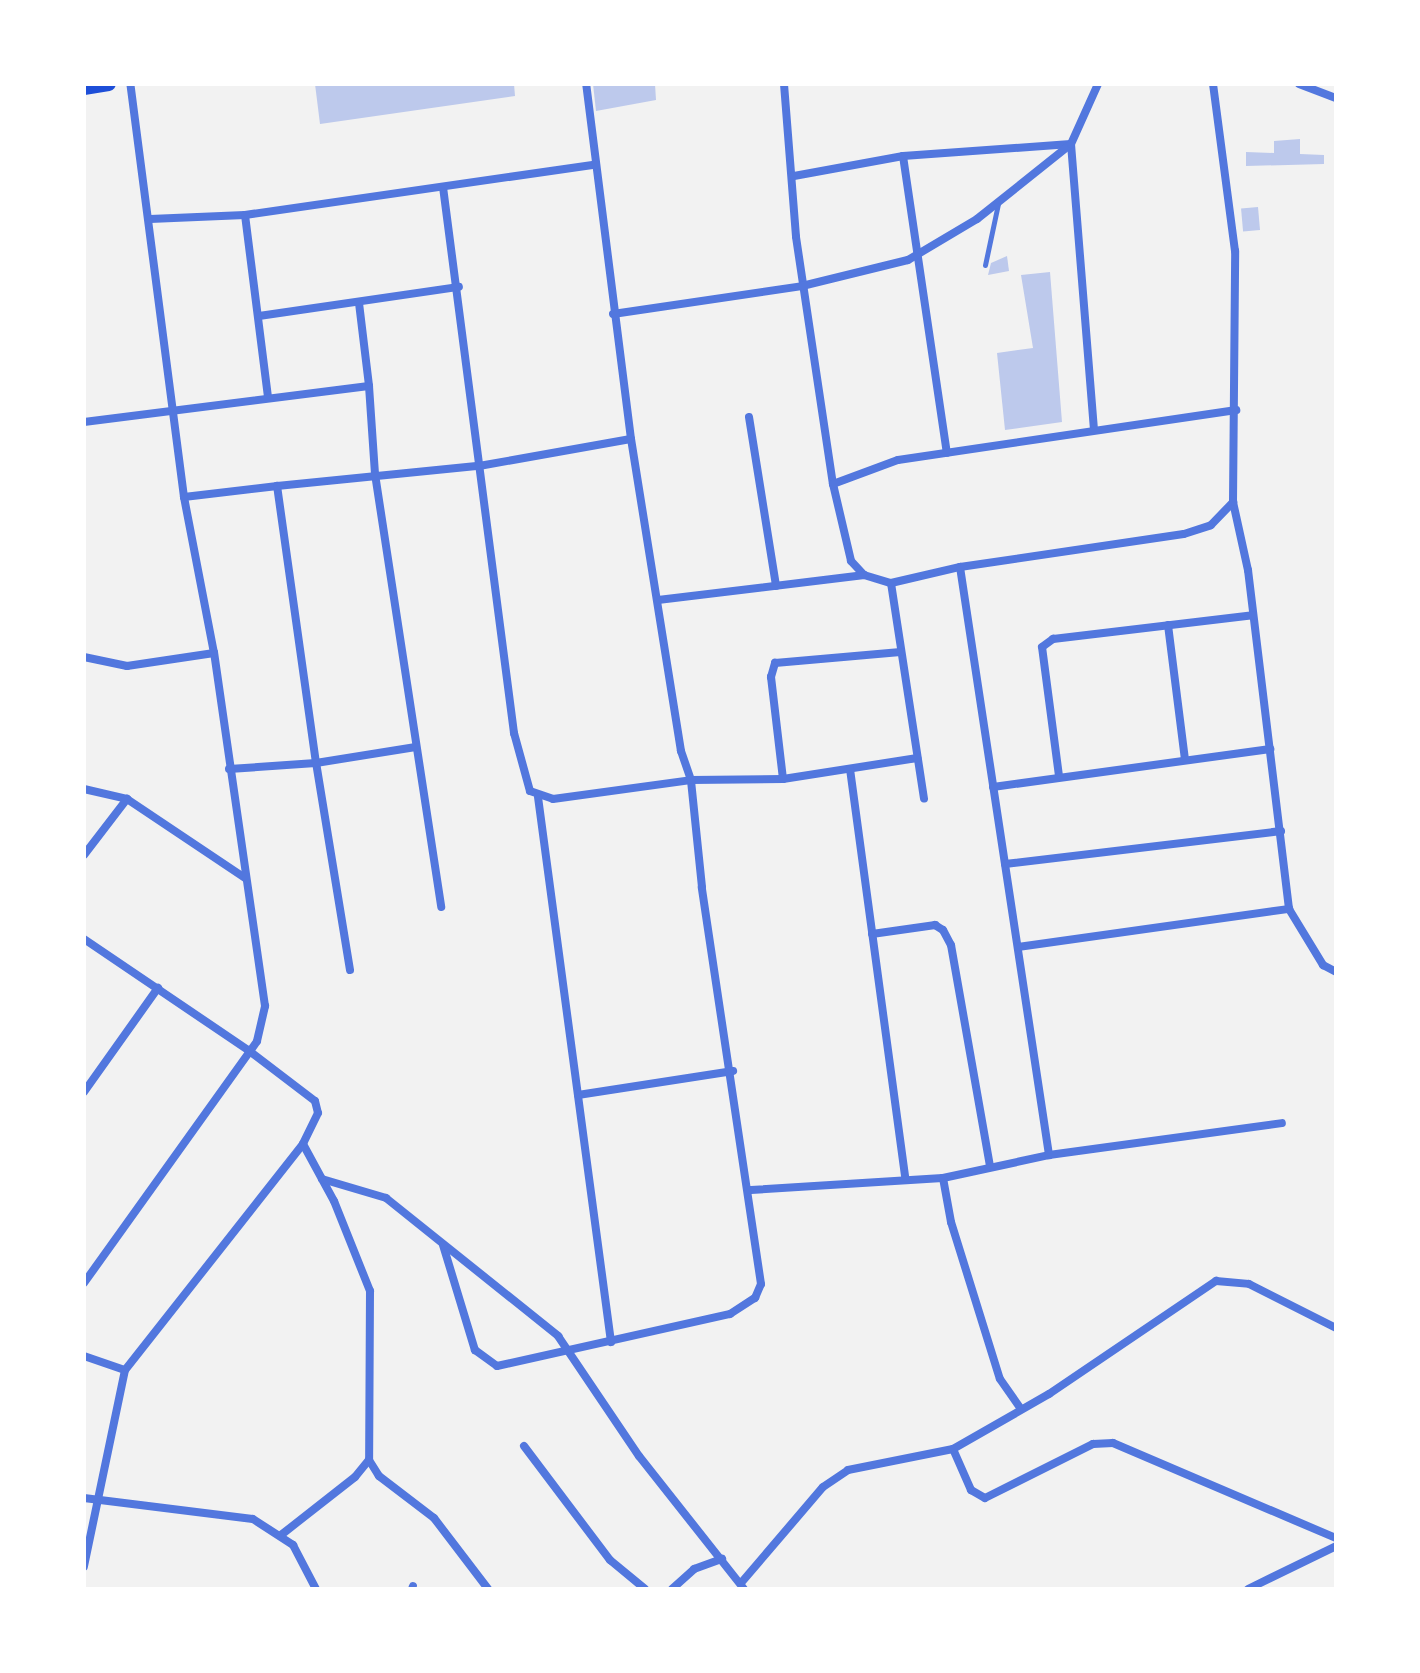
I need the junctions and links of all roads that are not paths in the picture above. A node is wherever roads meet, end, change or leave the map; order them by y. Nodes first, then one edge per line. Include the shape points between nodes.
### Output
1 (109, 84) edge
2 (130, 84) edge
3 (586, 84) edge
4 (786, 84) edge
5 (1098, 84) edge
6 (1213, 84) edge
7 (1299, 84) edge
8 (84, 88) edge
9 (1336, 98) edge
10 (1071, 144) junction
11 (903, 156) junction
12 (592, 165) junction
13 (794, 176) junction
14 (443, 187) junction
15 (999, 199) junction
16 (245, 215) junction
17 (150, 219) junction
18 (915, 256) junction
19 (985, 265) dead end
20 (802, 286) junction
21 (459, 287) junction
22 (359, 303) junction
23 (613, 314) junction
24 (259, 316) junction
25 (369, 386) junction
26 (268, 398) junction
27 (1236, 410) junction
28 (173, 412) junction
29 (749, 417) dead end
30 (84, 422) edge
31 (1094, 428) junction
32 (631, 439) junction
33 (947, 453) junction
34 (479, 466) junction
35 (375, 474) junction
36 (833, 484) junction
37 (277, 486) junction
38 (184, 497) junction
39 (1233, 502) junction
40 (960, 567) junction
41 (864, 575) junction
42 (891, 583) junction
43 (776, 586) junction
44 (658, 600) junction
45 (1253, 615) junction
46 (1168, 625) junction
47 (901, 652) junction
48 (214, 653) junction
49 (84, 657) edge
50 (416, 747) junction
51 (1270, 749) junction
52 (917, 758) junction
53 (1185, 760) junction
54 (316, 763) junction
55 (229, 769) junction
56 (850, 769) junction
57 (1059, 776) junction
58 (783, 779) junction
59 (691, 780) junction
60 (993, 787) junction
61 (84, 789) edge
62 (538, 797) junction
63 (924, 798) dead end
64 (127, 799) junction
65 (1281, 831) junction
66 (84, 855) edge
67 (1005, 864) junction
68 (245, 878) junction
69 (441, 907) dead end
70 (1289, 909) junction
71 (872, 934) junction
72 (84, 939) edge
73 (1018, 947) junction
74 (350, 970) dead end
75 (1336, 972) edge
76 (158, 988) junction
77 (248, 1050) junction
78 (733, 1071) junction
79 (84, 1092) edge
80 (578, 1095) junction
81 (1282, 1123) dead end
82 (303, 1144) junction
83 (1049, 1155) junction
84 (990, 1166) junction
85 (905, 1177) junction
86 (943, 1178) junction
87 (322, 1179) junction
88 (751, 1190) junction
89 (443, 1245) junction
90 (84, 1283) edge
91 (1336, 1328) edge
92 (611, 1342) junction
93 (571, 1351) junction
94 (84, 1356) edge
95 (125, 1370) junction
96 (1020, 1408) junction
97 (524, 1446) dead end
98 (953, 1449) junction
99 (369, 1460) junction
100 (84, 1498) edge
101 (94, 1501) junction
102 (281, 1535) junction
103 (1336, 1538) edge
104 (1336, 1546) edge
105 (722, 1559) junction
106 (84, 1567) edge
107 (743, 1586) edge
108 (316, 1589) edge
109 (488, 1589) edge
110 (645, 1589) edge
111 (672, 1589) edge
112 (1248, 1589) edge

1 - 8 main road
2 - 17 street
3 - 12 street
4 - 13 street
5 - 10 street
6 - 27 street via 1235,251
7 - 9 street
10 - 11 street
10 - 15 street
10 - 31 street
11 - 13 street
11 - 18 street
12 - 14 street
12 - 23 street
13 - 20 street
14 - 16 street
14 - 21 street
15 - 18 street via 977,219
15 - 19 lane
16 - 17 street
16 - 24 street
17 - 28 street
18 - 20 street
18 - 33 street
20 - 23 street
20 - 36 street
21 - 22 street
21 - 34 street
22 - 24 street
22 - 25 street
23 - 32 street
24 - 26 street
25 - 26 street
25 - 35 street
26 - 28 street
27 - 31 street
27 - 39 street
28 - 30 street
28 - 38 street
29 - 43 street
31 - 33 street
32 - 34 street
32 - 44 street
33 - 36 street via 888,462
34 - 35 street
34 - 62 street via 514,733 524,783
35 - 37 street
35 - 50 street
36 - 41 street via 851,561
37 - 38 street
37 - 54 street
38 - 48 street
39 - 40 street via 1211,525 1184,534
39 - 45 street
40 - 42 street
40 - 60 street
41 - 42 street
41 - 43 street
42 - 47 street
43 - 44 street
44 - 59 street via 681,751
45 - 46 street
45 - 51 street
46 - 53 street
46 - 57 street via 1053,639 1042,647
47 - 52 street
47 - 58 street via 775,663 771,677
48 - 49 street via 127,666
48 - 55 street
50 - 54 street
50 - 69 street
51 - 53 street
51 - 65 street
52 - 56 street
52 - 63 street
53 - 57 street
54 - 55 street
54 - 74 street
55 - 68 street
56 - 58 street
56 - 71 street
57 - 60 street
58 - 59 street
59 - 62 street
59 - 78 street via 702,887
60 - 67 street
61 - 64 street
62 - 80 street
64 - 66 street
64 - 68 street
65 - 67 street
65 - 70 street
67 - 73 street
68 - 77 street via 265,1006 263,1026
70 - 73 street
70 - 75 street via 1323,965
71 - 84 street via 935,925 951,945
71 - 85 street
72 - 76 street
73 - 83 street
76 - 77 street
76 - 79 street
77 - 82 street via 315,1101 318,1113
77 - 90 street
78 - 80 street
78 - 88 street
80 - 92 street
81 - 83 street
82 - 87 street
82 - 95 street
83 - 84 street
84 - 86 street
85 - 86 street
85 - 88 street
86 - 96 street via 951,1222 996,1365
87 - 89 street via 386,1198
87 - 99 street via 370,1291
88 - 92 street via 761,1284 755,1298 730,1314
89 - 93 street
89 - 93 street via 463,1318 484,1361 497,1366
91 - 96 street via 1249,1284 1216,1281
92 - 93 street
93 - 105 street via 639,1456
94 - 95 street
95 - 101 street
96 - 98 street
97 - 110 street via 610,1560
98 - 103 street via 971,1490 985,1498 1093,1444 1113,1443
98 - 107 street via 848,1470 823,1487
99 - 102 street
99 - 109 street via 379,1476 434,1518
100 - 101 street
101 - 102 street via 253,1519
101 - 106 street
102 - 108 street via 301,1554
104 - 112 street
105 - 107 street
105 - 111 street via 694,1569

